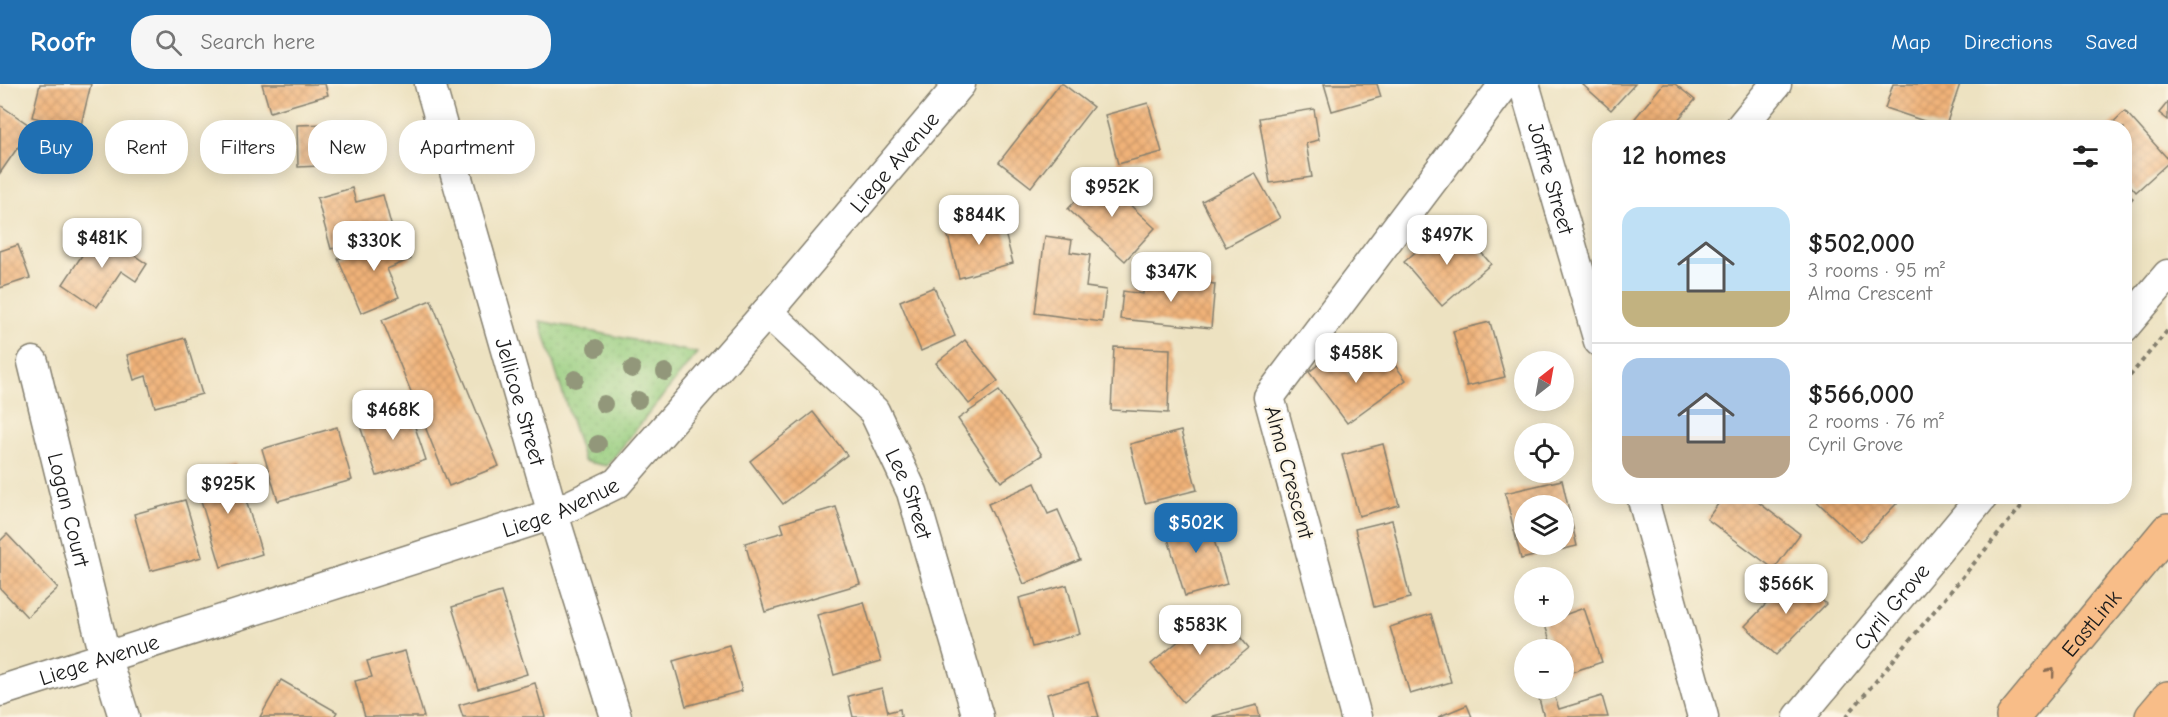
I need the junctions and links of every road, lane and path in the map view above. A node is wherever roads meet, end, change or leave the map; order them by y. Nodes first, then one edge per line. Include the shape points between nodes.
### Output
1 (430, 84) edge
2 (959, 84) edge
3 (1505, 84) edge
4 (1524, 84) edge
5 (1776, 84) edge
6 (1747, 120) edge
7 (2168, 275) edge
8 (1592, 297) edge
9 (767, 312) junction
10 (2132, 318) edge
11 (2168, 330) edge
12 (33, 362) dead end
13 (2132, 373) edge
14 (1644, 504) edge
15 (1976, 504) edge
16 (2023, 504) edge
17 (553, 514) junction
18 (2168, 530) edge
19 (105, 656) junction
20 (0, 691) edge
21 (2168, 698) edge
22 (124, 717) edge
23 (616, 717) edge
24 (978, 717) edge
25 (1356, 717) edge
26 (1703, 717) edge
27 (1799, 717) edge
28 (1846, 717) edge
29 (2013, 717) edge
30 (2152, 717) edge

1 - 17 street, Jellicoe Street
2 - 9 street, Liege Avenue
3 - 25 street, Alma Crescent via 1269,396
4 - 8 street, Joffre Street
5 - 6 street
7 - 10 street
9 - 17 street, Liege Avenue via 616,483
9 - 24 street, Lee Street via 874,411 912,492
11 - 13 path
12 - 19 street, Logan Court
14 - 26 street
15 - 27 street, Cyril Grove
16 - 28 path
17 - 19 street, Liege Avenue
17 - 23 street, Jellicoe Street
29 -> 18 highway, EastLink
19 - 20 street, Liege Avenue
19 - 22 street, Logan Court
21 - 30 highway

